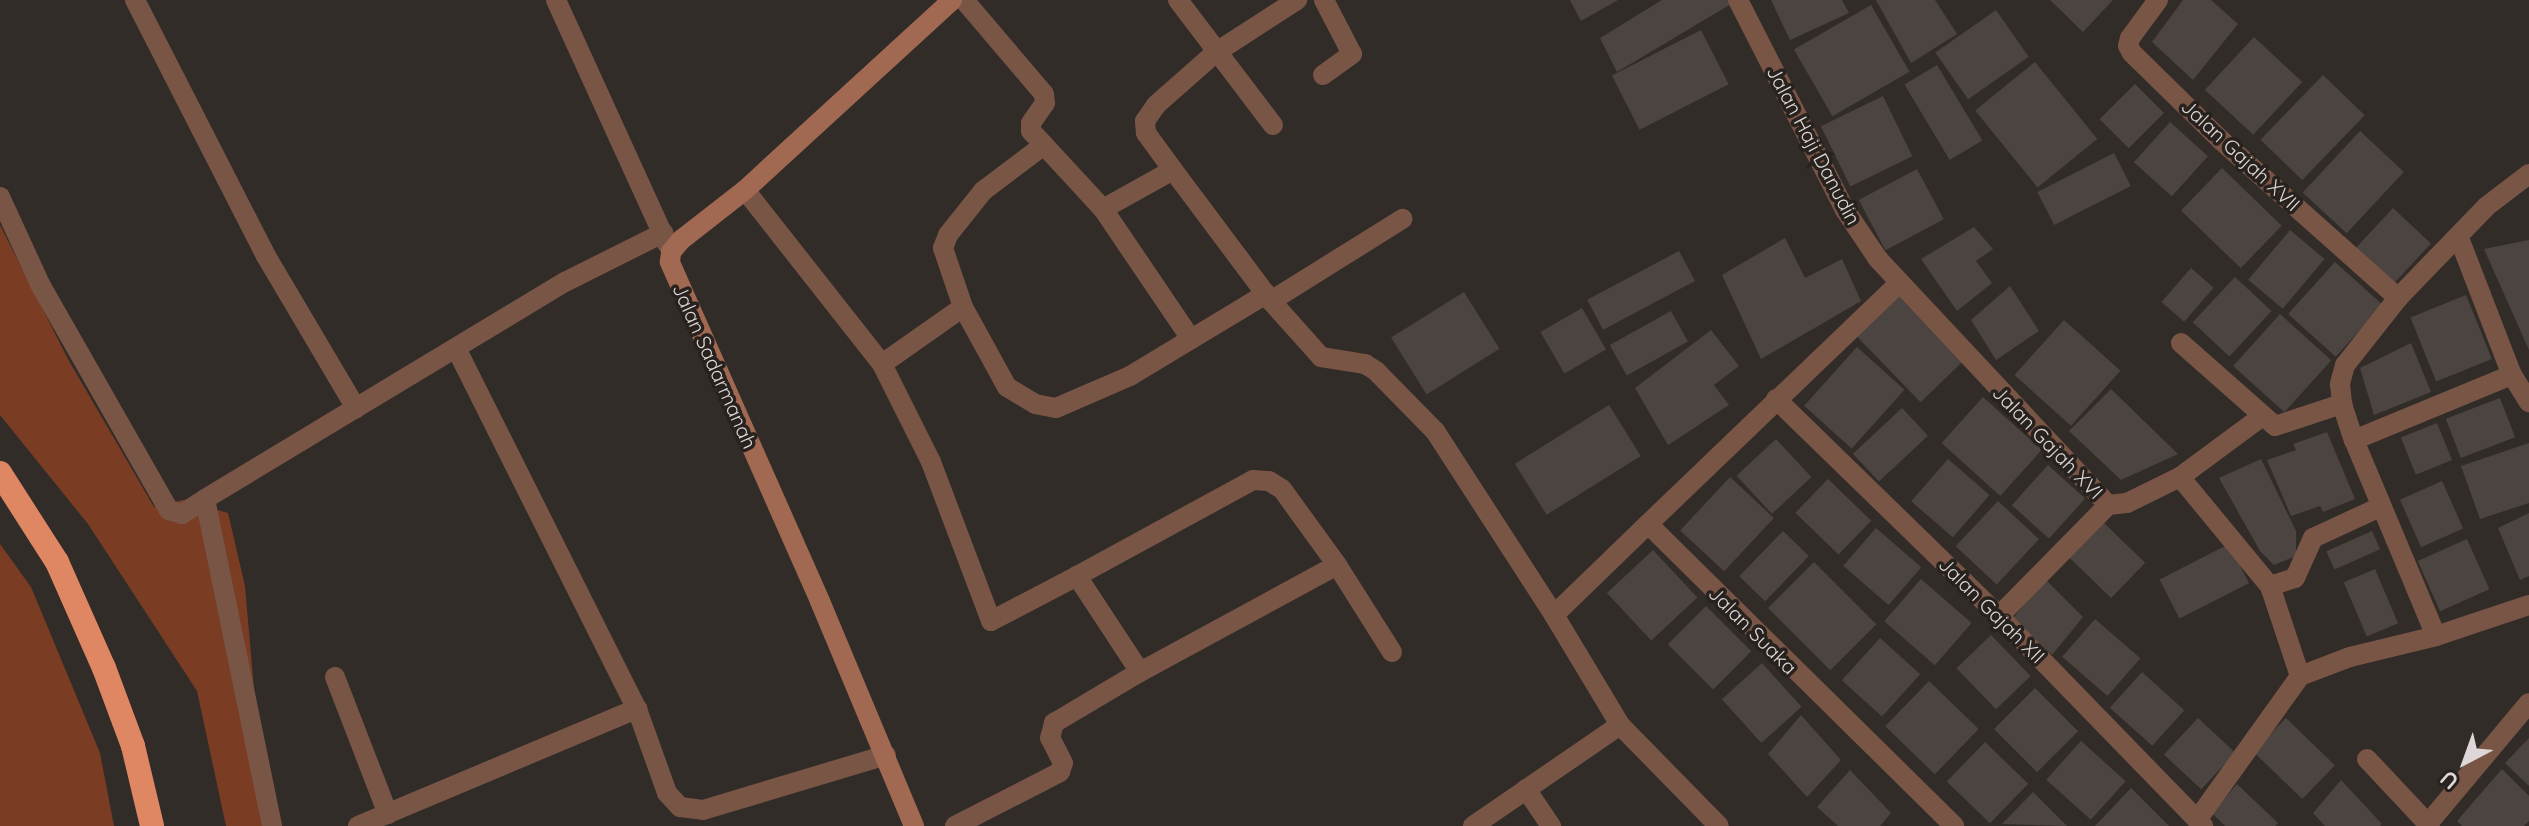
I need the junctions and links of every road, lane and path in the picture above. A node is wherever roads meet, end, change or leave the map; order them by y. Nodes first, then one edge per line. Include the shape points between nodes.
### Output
1 (135, 0) edge
2 (556, 0) edge
3 (952, 0) edge
4 (964, 0) edge
5 (1178, 0) edge
6 (1297, 0) edge
7 (1324, 0) edge
8 (1738, 0) edge
9 (2158, 0) edge
10 (1215, 53) junction
11 (1323, 75) dead end
12 (1273, 125) dead end
13 (1044, 145) junction
14 (1173, 170) junction
15 (2529, 174) edge
16 (745, 190) junction
17 (0, 197) edge
18 (1103, 209) junction
19 (1402, 219) dead end
20 (2459, 238) junction
21 (667, 242) junction
22 (1899, 283) junction
23 (1269, 298) junction
24 (2398, 298) junction
25 (963, 307) junction
26 (1191, 339) junction
27 (2181, 343) dead end
28 (456, 348) junction
29 (882, 364) junction
30 (2512, 375) junction
31 (1776, 399) junction
32 (2529, 402) edge
33 (2342, 404) junction
34 (356, 408) junction
35 (2261, 417) junction
36 (2354, 440) junction
37 (0, 473) edge
38 (2180, 477) junction
39 (205, 499) junction
40 (2108, 505) junction
41 (2380, 507) junction
42 (1648, 524) junction
43 (1337, 565) junction
44 (1077, 576) junction
45 (2270, 586) junction
46 (2529, 605) edge
47 (1554, 615) junction
48 (1999, 616) junction
49 (2436, 636) junction
50 (1392, 652) dead end
51 (1140, 672) junction
52 (2300, 676) junction
53 (335, 677) dead end
54 (2529, 703) edge
55 (637, 709) junction
56 (1620, 725) junction
57 (886, 755) junction
58 (2367, 759) dead end
59 (1526, 789) junction
60 (388, 814) junction
61 (2200, 823) edge
62 (2428, 825) edge
63 (152, 826) edge
64 (272, 826) edge
65 (358, 826) edge
66 (914, 826) edge
67 (955, 826) edge
68 (1473, 826) edge
69 (1551, 826) edge
70 (1719, 826) edge
71 (1954, 826) edge

1 - 34 street via 266,256
2 - 21 street
3 - 16 main road
4 - 13 street via 1044,94 1045,103 1031,123 1031,131
5 - 10 street
6 - 10 street
7 - 11 street via 1352,54
8 - 22 street, Jalan Haji Danudin via 1845,210
9 - 24 street, Jalan Gajah XVII via 2130,38 2132,53
10 - 12 street
10 - 14 street via 1145,121 1146,133
13 - 18 street
13 - 25 street via 983,191 948,235 943,248
14 - 18 street
14 - 23 street
15 - 20 street via 2504,190
16 - 21 main road
16 - 29 street
17 - 39 street via 41,286 169,510 182,514
18 - 26 street
19 - 23 street
20 - 24 street
20 - 30 street
21 - 28 street via 565,282
21 - 57 main road, Jalan Sadarmanah via 672,269
22 - 31 street
22 - 40 street, Jalan Gajah XVI
23 - 26 street
23 - 47 street via 1321,357 1365,364 1376,371 1435,431
24 - 33 street via 2345,365
25 - 26 street via 1007,387 1035,404 1056,408 1130,376
25 - 29 street
27 - 35 street
28 - 34 street
28 - 55 street
29 - 44 street via 931,462 991,621
30 - 32 street
30 - 36 street
31 - 42 street
31 - 48 street, Jalan Gajah XII
33 - 35 street via 2280,427
33 - 36 street
34 - 39 street
35 - 38 street, Jalan Gajah XVI
36 - 41 street
37 - 63 highway via 57,562 104,668 133,746
38 - 40 street, Jalan Gajah XVI via 2127,503
38 - 45 street
39 - 64 street
40 - 48 street
41 - 45 street via 2313,538 2295,578
41 - 49 street
42 - 47 street
42 - 71 street, Jalan Suaka
43 - 44 street via 1282,489 1253,480
43 - 50 street
43 - 51 street
44 - 51 street
45 - 52 street
46 - 49 street
47 - 56 street
48 - 61 street, Jalan Gajah XII
49 - 52 street via 2350,657
51 - 67 street via 1054,723 1050,738 1063,763 1060,772
52 - 61 street
53 - 60 street
54 - 62 street
55 - 57 street via 667,793 680,807 703,810
55 - 60 street
56 - 59 street
56 - 70 street
57 - 66 main road, Jalan Sadarmanah
58 - 62 street
59 - 68 street
59 - 69 street
60 - 65 street

